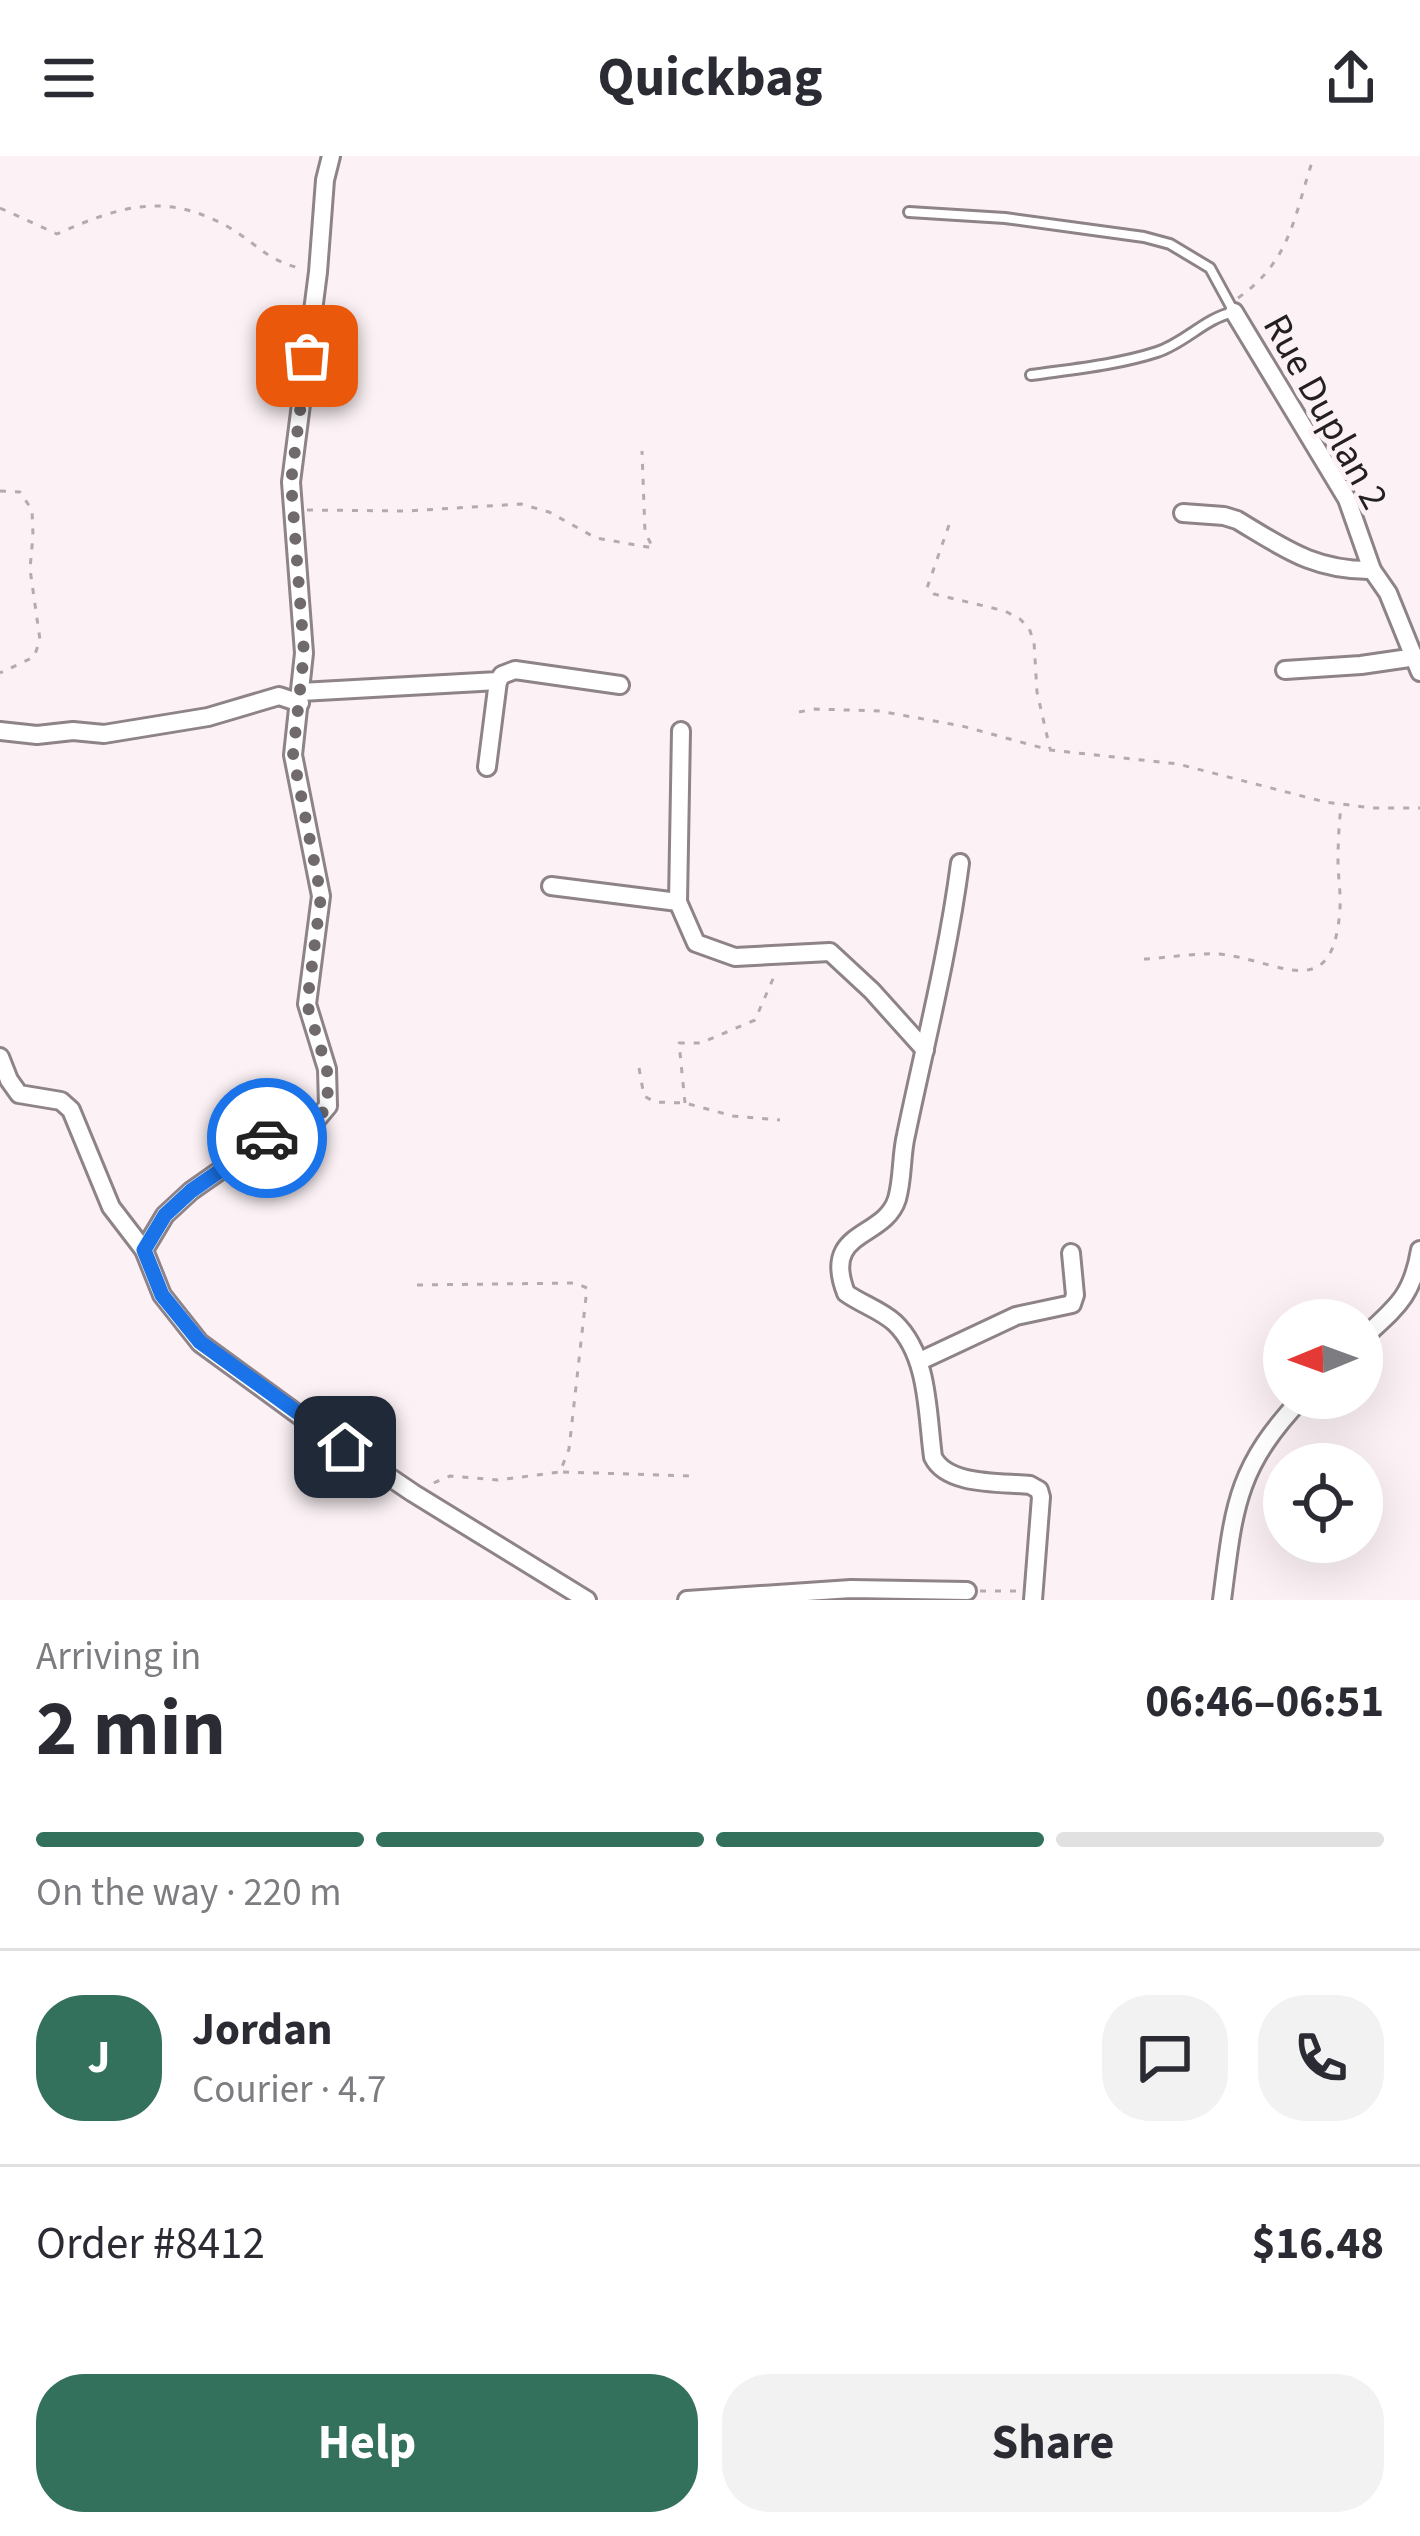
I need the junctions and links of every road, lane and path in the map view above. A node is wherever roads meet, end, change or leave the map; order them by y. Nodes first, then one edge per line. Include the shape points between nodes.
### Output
1 (331, 156) edge
2 (1314, 156) edge
3 (0, 208) edge
4 (909, 212) dead end
5 (318, 272) junction
6 (1232, 308) junction
7 (1031, 375) dead end
8 (641, 451) dead end
9 (0, 491) edge
10 (293, 510) junction
11 (1183, 513) dead end
12 (949, 525) dead end
13 (1372, 570) junction
14 (1418, 664) edge
15 (1285, 670) dead end
16 (0, 674) edge
17 (498, 681) junction
18 (620, 685) dead end
19 (301, 697) junction
20 (799, 712) dead end
21 (0, 731) edge
22 (681, 731) dead end
23 (1050, 750) junction
24 (488, 767) dead end
25 (1341, 804) junction
26 (1420, 808) edge
27 (960, 863) dead end
28 (551, 886) dead end
29 (678, 902) junction
30 (784, 954) junction
31 (1144, 959) dead end
32 (925, 1051) junction
33 (0, 1057) edge
34 (639, 1068) dead end
35 (685, 1103) junction
36 (779, 1120) dead end
37 (144, 1250) junction
38 (1420, 1250) edge
39 (1071, 1253) dead end
40 (417, 1285) dead end
41 (1383, 1320) edge
42 (920, 1361) junction
43 (1282, 1419) edge
44 (560, 1472) junction
45 (693, 1476) dead end
46 (413, 1493) junction
47 (967, 1591) joint
48 (1032, 1596) edge
49 (587, 1600) edge
50 (687, 1600) edge
51 (1222, 1600) edge

1 - 5 street
2 - 6 path via 1284,251
3 - 5 path via 57,234 134,206 170,205 227,226 279,264
4 - 6 lane via 1170,244 1210,268
5 - 10 street
6 - 7 lane via 1160,351
6 - 13 street, Rue Duplan 2 via 1347,499
8 - 10 path via 653,548 596,538 520,503
9 - 16 path via 20,492 32,510 40,640 34,657
10 - 19 street
11 - 13 street via 1237,520 1307,561
12 - 23 path via 927,588 1005,611 1029,628
13 - 14 street, Rue Duplan 2
14 - 15 street
17 - 18 street via 526,670
17 - 19 street
17 - 24 street
19 - 21 street via 104,734
19 - 37 street via 293,755 321,896 307,1004 327,1069 328,1106 307,1131 271,1136 191,1191
20 - 23 path via 879,711
22 - 29 street
23 - 25 path via 1178,764
25 - 26 path
25 - 31 path via 1340,908 1334,943 1314,968 1291,972 1229,955
27 - 32 street
28 - 29 street
29 - 30 street via 696,944 735,957
30 - 32 street via 830,952
30 - 35 path via 755,1021 679,1043
32 - 42 street via 896,1204 851,1239 840,1267 846,1293 899,1326
33 - 37 street via 19,1094 61,1100 71,1110 111,1207
34 - 35 path via 644,1096
35 - 36 path
37 - 46 street via 162,1295 200,1342
38 - 41 street via 1409,1291
39 - 42 street via 1072,1304 1016,1316
40 - 44 path via 587,1288
42 - 48 street via 939,1469 1039,1490
43 - 51 street via 1245,1476
44 - 45 path
44 - 46 path via 497,1480 450,1475
46 - 49 street
47 - 48 path
47 - 50 street

